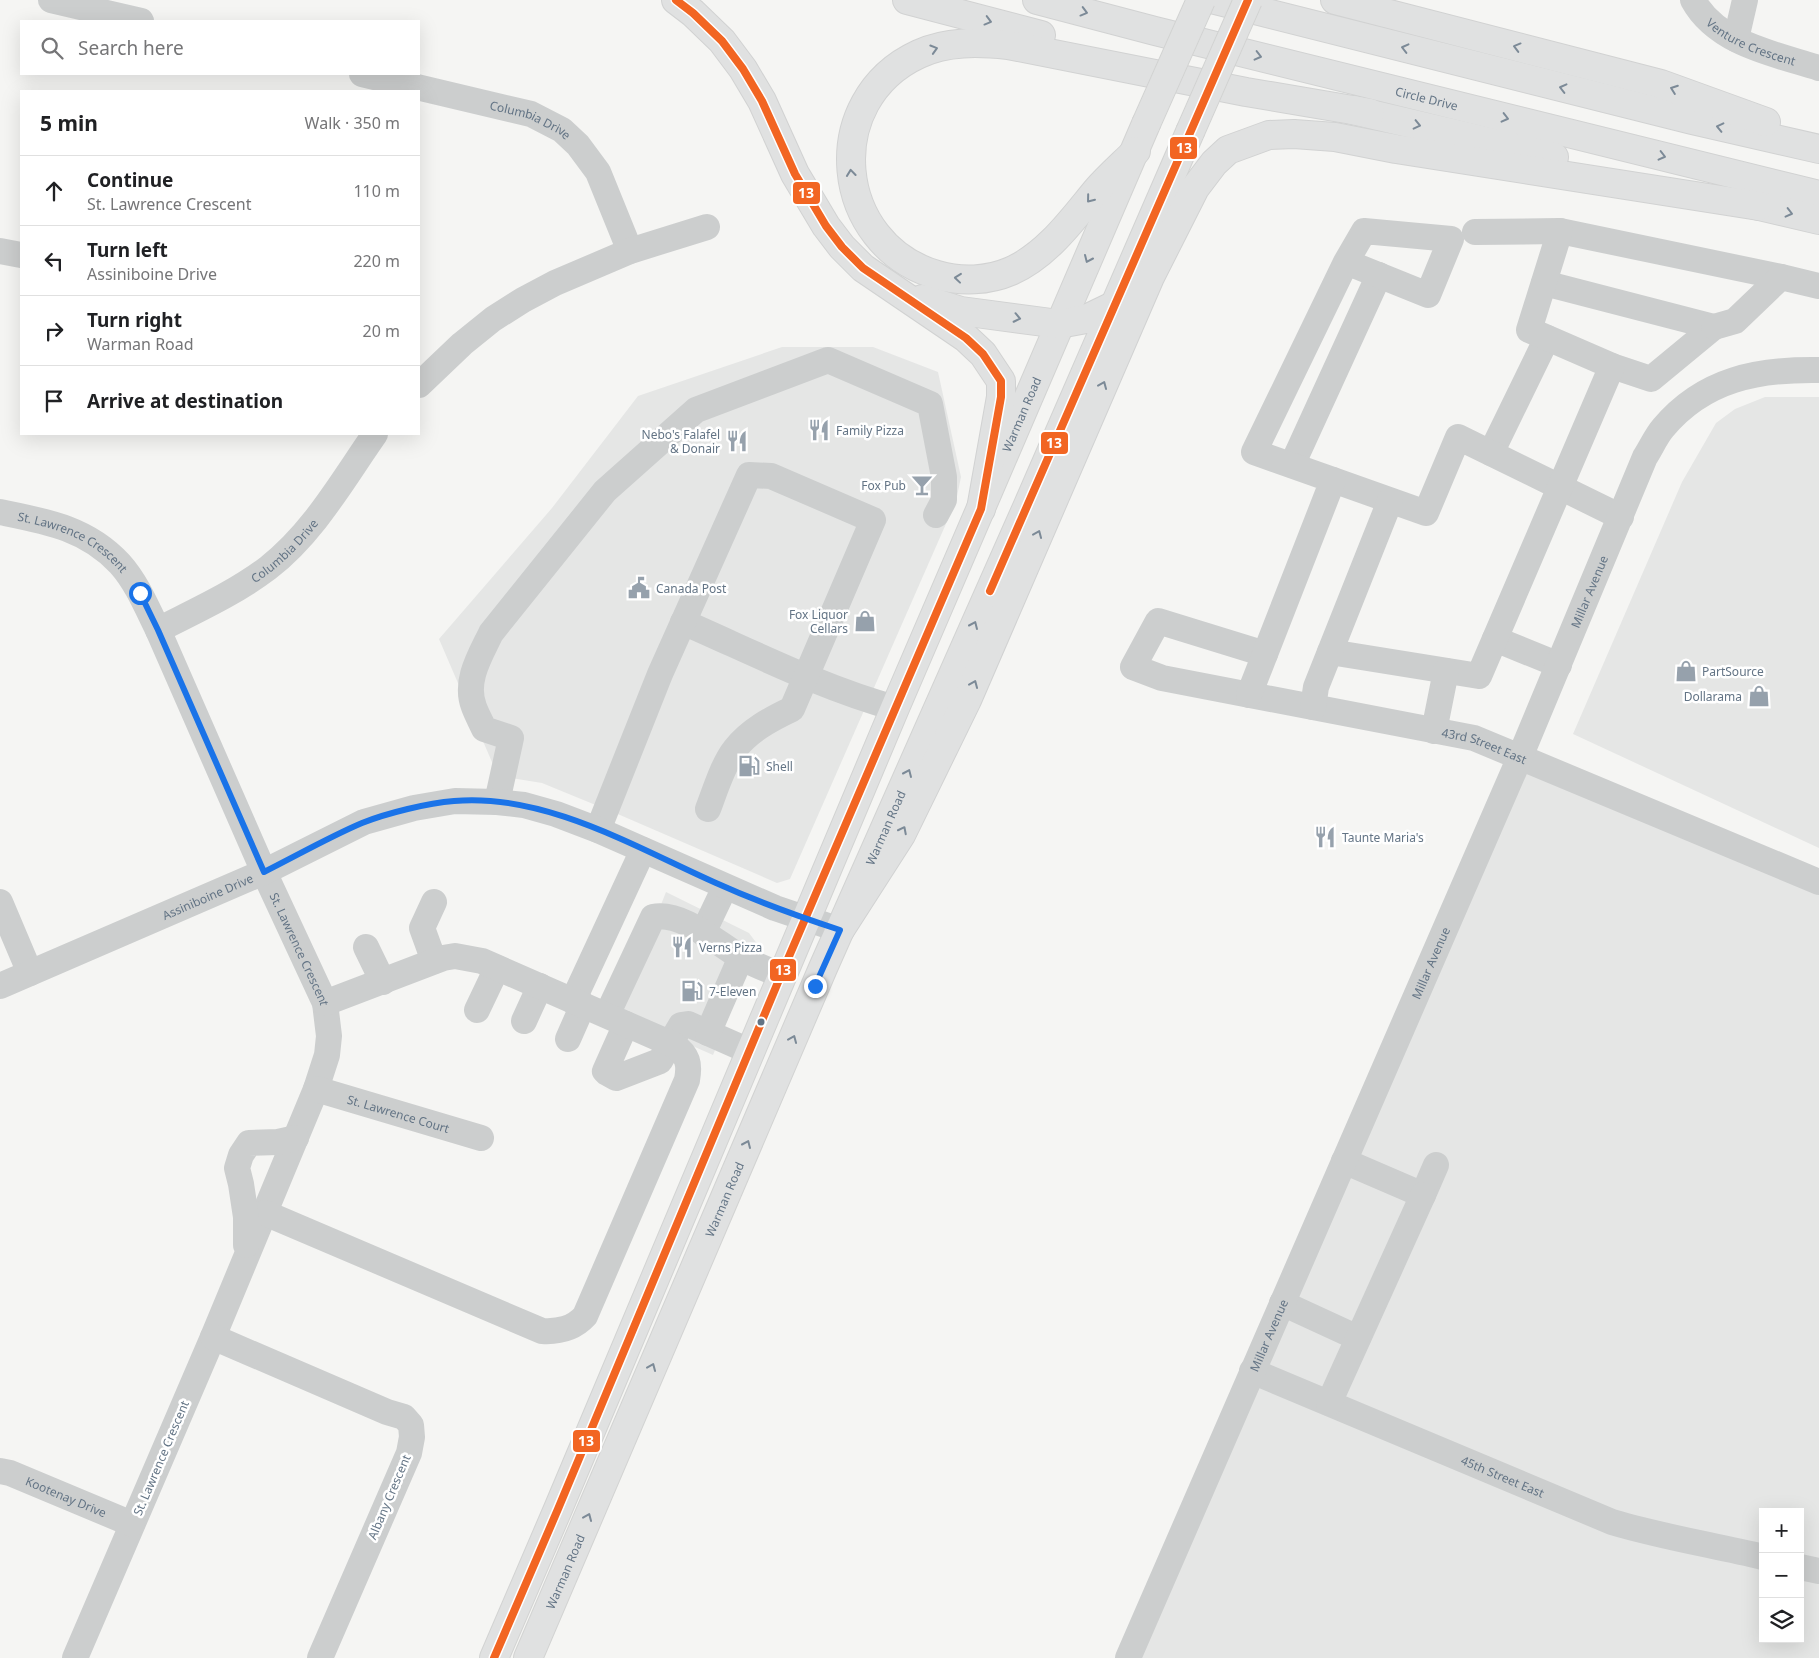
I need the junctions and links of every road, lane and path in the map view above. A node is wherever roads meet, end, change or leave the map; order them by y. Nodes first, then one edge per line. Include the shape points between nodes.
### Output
1 (52, 0) edge
2 (676, 0) edge
3 (907, 0) edge
4 (1036, 0) edge
5 (1201, 0) edge
6 (1215, 0) edge
7 (1248, 0) edge
8 (1335, 0) edge
9 (1389, 0) edge
10 (1693, 0) edge
11 (1745, 0) edge
12 (137, 20) edge
13 (1468, 34) junction
14 (1736, 39) junction
15 (1819, 68) edge
16 (366, 75) edge
17 (1370, 114) junction
18 (1819, 141) edge
19 (1819, 149) edge
20 (1136, 151) junction
21 (1819, 195) edge
22 (1759, 206) junction
23 (1819, 220) edge
24 (708, 227) dead end
25 (1475, 232) dead end
26 (1560, 232) junction
27 (0, 250) edge
28 (630, 251) junction
29 (20, 255) edge
30 (1346, 262) junction
31 (1379, 275) junction
32 (1781, 277) junction
33 (1544, 283) junction
34 (886, 285) junction
35 (1819, 286) edge
36 (1115, 305) junction
37 (1060, 324) junction
38 (1714, 327) junction
39 (1547, 338) junction
40 (1612, 366) junction
41 (1819, 370) edge
42 (420, 385) edge
43 (374, 435) edge
44 (1491, 454) junction
45 (1292, 466) junction
46 (1333, 480) junction
47 (1560, 488) junction
48 (1390, 501) junction
49 (981, 509) junction
50 (0, 512) edge
51 (936, 515) dead end
52 (1621, 518) junction
53 (683, 622) junction
54 (158, 630) junction
55 (1495, 640) junction
56 (1330, 652) junction
57 (1265, 654) junction
58 (1560, 665) junction
59 (1446, 670) junction
60 (805, 676) junction
61 (1249, 695) junction
62 (1313, 707) junction
63 (895, 708) junction
64 (1434, 731) junction
65 (1520, 758) junction
66 (497, 802) junction
67 (708, 809) dead end
68 (598, 830) junction
69 (642, 850) junction
70 (264, 872) junction
71 (1819, 882) edge
72 (725, 887) junction
73 (0, 902) edge
74 (434, 902) dead end
75 (806, 919) junction
76 (840, 930) junction
77 (703, 932) junction
78 (366, 947) dead end
79 (741, 957) junction
80 (434, 961) junction
81 (497, 968) junction
82 (30, 973) junction
83 (781, 975) junction
84 (383, 982) junction
85 (0, 986) edge
86 (540, 986) junction
87 (325, 1003) junction
88 (578, 1003) junction
89 (477, 1010) dead end
90 (524, 1020) dead end
91 (616, 1020) junction
92 (708, 1033) junction
93 (568, 1039) dead end
94 (671, 1044) junction
95 (750, 1051) junction
96 (316, 1089) junction
97 (296, 1138) junction
98 (481, 1138) dead end
99 (1344, 1161) junction
100 (1436, 1165) dead end
101 (1423, 1195) junction
102 (265, 1213) junction
103 (246, 1257) junction
104 (1282, 1303) junction
105 (213, 1337) junction
106 (1358, 1338) junction
107 (1252, 1371) junction
108 (1328, 1403) junction
109 (0, 1471) edge
110 (132, 1524) junction
111 (1759, 1556) edge
112 (1804, 1568) edge
113 (1819, 1571) edge
114 (75, 1658) edge
115 (320, 1658) edge
116 (494, 1658) edge
117 (528, 1658) edge
118 (1128, 1658) edge

1 - 12 street
2 - 34 main road via 722,41 743,69 762,101 795,174 826,226 863,268
3 -> 17 main road via 1105,52
4 -> 21 main road, Circle Drive
5 - 20 main road, Warman Road, bridge
19 -> 6 main road via 1682,118
7 - 36 main road, Warman Road, bridge
8 - 13 main road
9 - 13 main road
10 - 14 street, Venture Crescent via 1709,22
11 - 14 street
18 -> 13 main road via 1661,84
14 - 15 street, Venture Crescent
16 - 28 street, Columbia Drive via 531,114 562,130 598,172
20 -> 17 main road via 1042,251 1013,270 980,279 937,275 898,255 873,231 864,217 851,175 856,126 880,83 905,61 956,43 1008,45
17 -> 22 main road
20 -> 37 main road, Warman Road
22 -> 23 main road
76 -> 22 main road via 901,835 967,700 1150,277 1195,188 1228,150 1268,135 1334,137
24 - 28 street
25 - 26 street
26 - 32 street
26 - 33 street
27 - 29 street
28 - 42 street via 555,283 493,319
30 - 31 street
30 - 31 street via 1364,231 1451,239 1428,295
30 - 45 street via 1254,452
31 - 45 street
32 - 35 street
32 - 38 street via 1735,320
33 - 38 street
33 - 39 street via 1529,330
34 -> 37 main road via 961,311
34 - 49 main road via 966,338 1001,381
36 - 37 main road via 1086,320
76 -> 36 main road, Warman Road
37 - 49 main road, Warman Road
38 - 40 street via 1652,379
39 - 40 street
39 - 44 street
40 - 47 street
41 - 52 street, Millar Avenue via 1760,374 1729,380 1703,392 1662,429 1645,457
43 - 54 street, Columbia Drive via 329,503 268,567 234,590
44 - 47 street
44 - 48 street via 1458,437 1426,513
45 - 46 street
46 - 48 street
46 - 57 street
47 - 52 street
47 - 55 street
48 - 56 street
49 - 63 main road, Warman Road
50 - 54 street, St. Lawrence Crescent via 48,522 99,544 121,565 140,593
51 - 66 street via 944,500 944,477 930,404 828,360 696,410 605,491 491,632 470,682 473,706 484,729 511,738
52 - 58 street, Millar Avenue
53 - 60 street
53 - 60 street via 749,475 771,476 873,520
53 - 68 street
54 - 70 street, St. Lawrence Crescent
55 - 58 street
55 - 59 street via 1479,676
56 - 59 street
56 - 62 street via 1316,686
57 - 61 street
57 - 61 street, 43rd Street East via 1158,621 1133,667 1162,678
58 - 65 street, Millar Avenue
59 - 64 street
60 - 63 street
60 - 67 street via 792,709 767,720 734,749
61 - 62 street, 43rd Street East
62 - 64 street, 43rd Street East
63 - 75 main road, Warman Road
64 - 65 street, 43rd Street East via 1474,738
65 - 71 street, 43rd Street East
65 - 99 street, Millar Avenue
66 - 68 street, Assiniboine Drive via 524,805
66 - 70 street, Assiniboine Drive via 455,801 364,822
68 - 69 street, Assiniboine Drive
69 - 72 street, Assiniboine Drive
69 - 88 street
70 - 82 street, Assiniboine Drive
70 - 87 street, St. Lawrence Crescent
72 - 75 street, Assiniboine Drive
72 - 77 street
73 - 82 street
74 - 80 street via 422,928
75 - 76 street, Assiniboine Drive
75 - 83 main road, Warman Road
117 -> 76 main road, Warman Road
77 - 79 street
77 - 91 street via 670,917 653,917
78 - 84 street
79 - 83 street
79 - 92 street
80 - 81 street via 456,956
80 - 84 street
81 - 86 street
81 - 89 street
82 - 85 street, Assiniboine Drive
83 - 95 main road, Warman Road
84 - 87 street
86 - 88 street
86 - 90 street
87 - 96 street, St. Lawrence Crescent via 329,1036 327,1055
88 - 91 street
88 - 93 street
91 - 94 street
91 - 94 street via 604,1071 616,1078 660,1061
92 - 94 street via 684,1024
92 - 95 street
94 - 102 street via 687,1058 687,1080 585,1316 567,1329 542,1331
95 - 116 main road, Warman Road
96 - 97 street, St. Lawrence Crescent
96 - 98 street, St. Lawrence Court
97 - 102 street, St. Lawrence Crescent
97 - 103 street, St. Lawrence Crescent via 249,1143 241,1155 237,1168 246,1218
99 - 101 street
99 - 104 street, Millar Avenue
100 - 101 street
101 - 106 street
102 - 103 street, St. Lawrence Crescent
103 - 105 street, St. Lawrence Crescent
104 - 106 street
104 - 107 street, Millar Avenue
105 - 110 street, St. Lawrence Crescent
105 - 115 street, Albany Crescent via 404,1417 411,1425 409,1453
106 - 108 street
107 - 108 street, 45th Street East
107 - 118 street, Millar Avenue
108 - 111 street, 45th Street East via 1612,1522 1652,1534
109 - 110 street, Kootenay Drive
110 - 114 street, St. Lawrence Crescent
112 - 113 street

